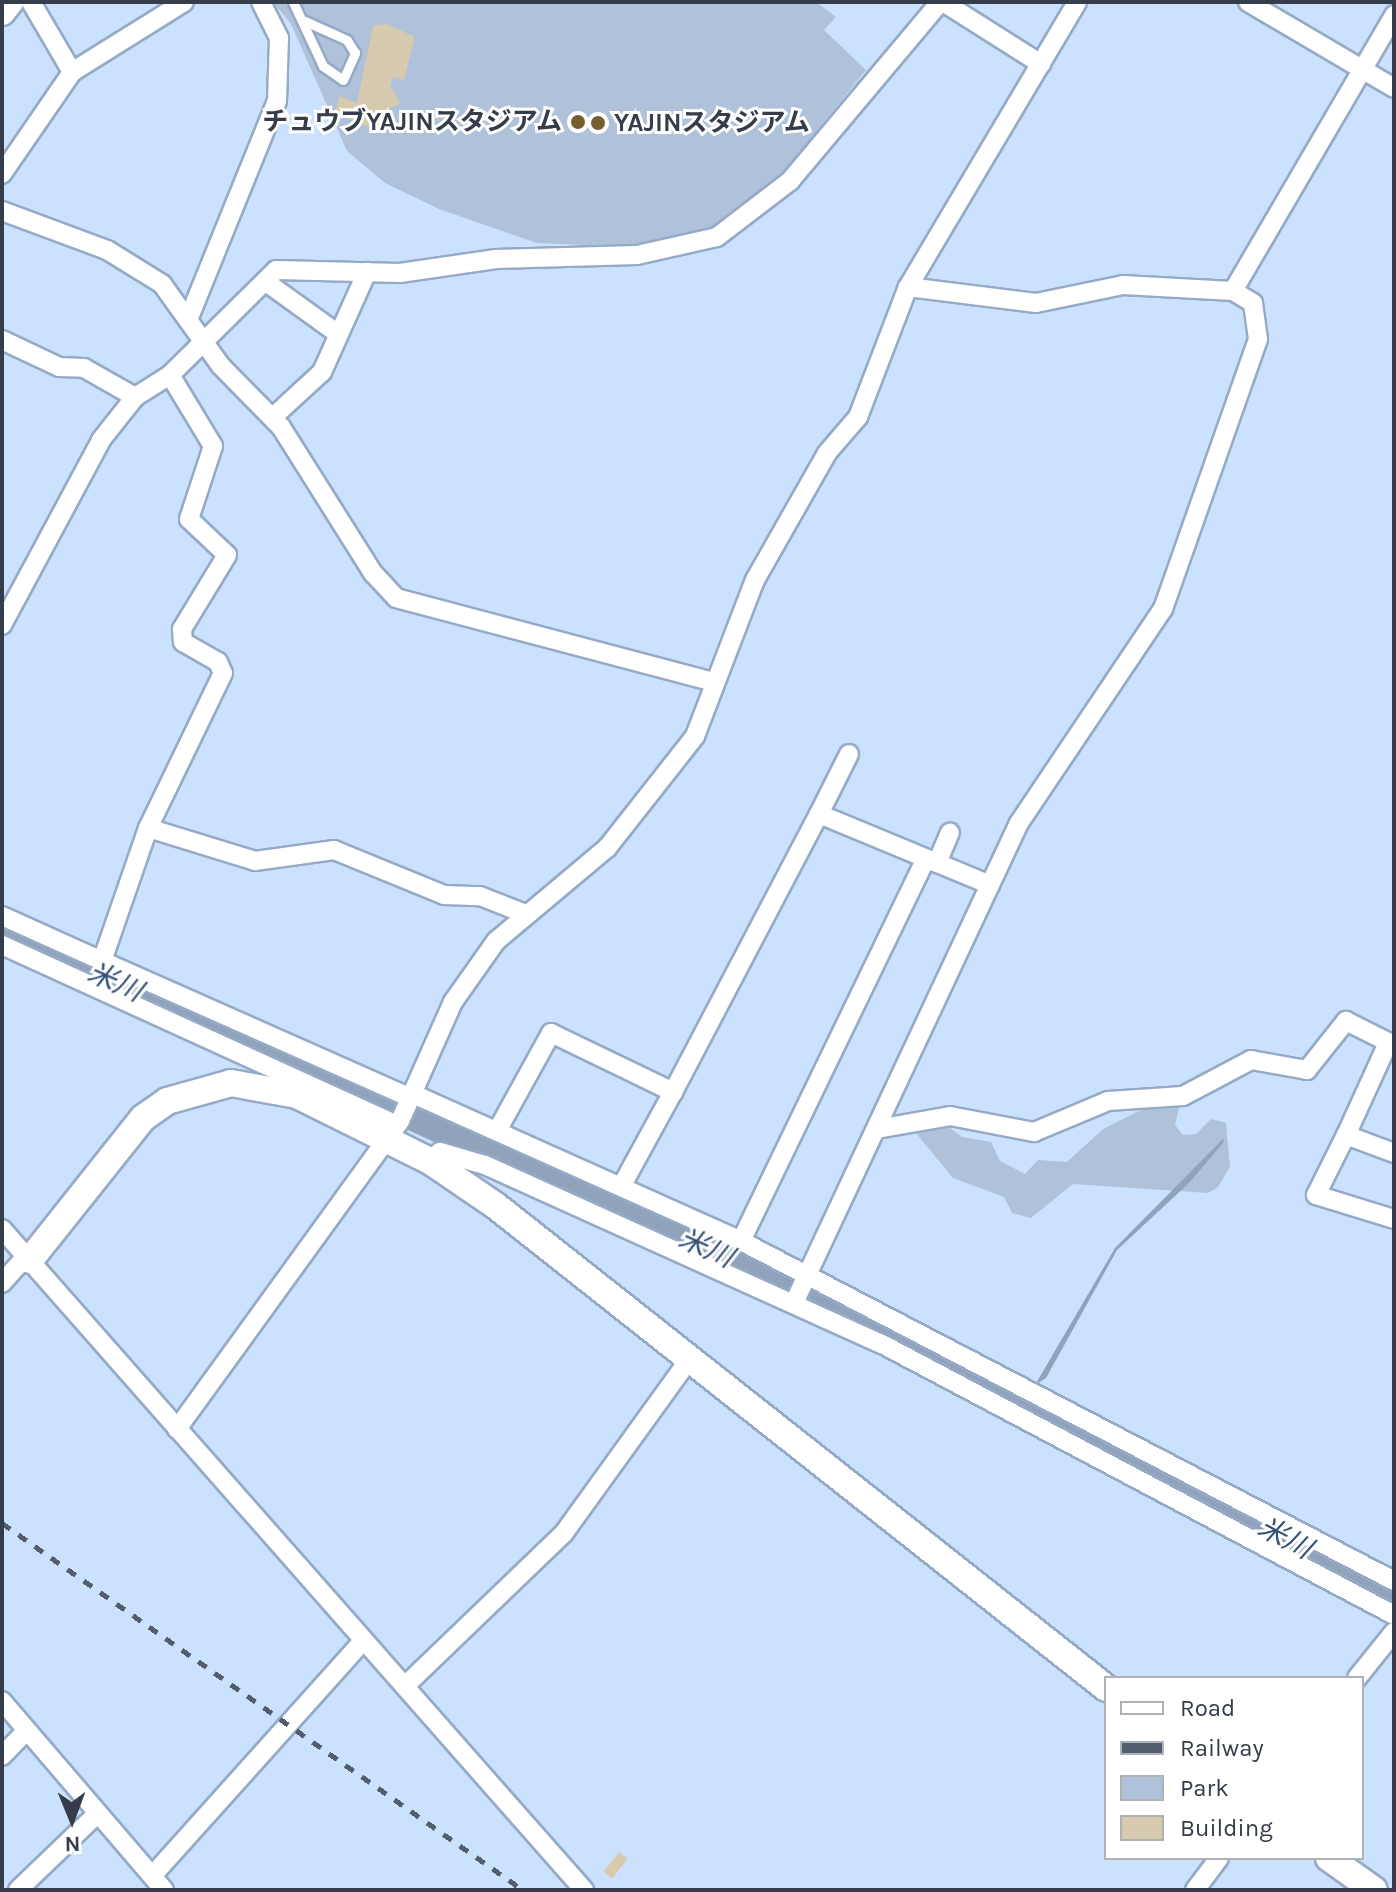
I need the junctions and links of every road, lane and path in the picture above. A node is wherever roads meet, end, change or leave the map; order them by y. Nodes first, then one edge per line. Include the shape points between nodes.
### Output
1 (10, 2) edge
2 (31, 2) edge
3 (184, 2) edge
4 (261, 2) edge
5 (293, 2) edge
6 (942, 2) edge
7 (1077, 2) edge
8 (1248, 2) edge
9 (2, 12) edge
10 (1394, 15) edge
11 (305, 21) junction
12 (1041, 64) junction
13 (1362, 69) junction
14 (72, 72) junction
15 (1394, 88) edge
16 (2, 174) edge
17 (2, 211) edge
18 (367, 272) junction
19 (266, 282) junction
20 (908, 287) junction
21 (1233, 291) junction
22 (190, 315) junction
23 (338, 334) junction
24 (2, 340) edge
25 (202, 341) junction
26 (170, 375) junction
27 (135, 397) junction
28 (273, 417) junction
29 (2, 625) edge
30 (713, 682) junction
31 (849, 754) dead end
32 (819, 814) junction
33 (148, 828) junction
34 (950, 833) dead end
35 (932, 861) junction
36 (990, 885) junction
37 (523, 913) junction
38 (2, 916) edge
39 (2, 945) edge
40 (102, 961) junction
41 (1391, 1044) edge
42 (673, 1092) junction
43 (410, 1099) junction
44 (395, 1128) junction
45 (877, 1129) junction
46 (497, 1131) junction
47 (1346, 1135) junction
48 (1394, 1153) edge
49 (430, 1161) junction
50 (622, 1185) junction
51 (1394, 1219) edge
52 (2, 1229) edge
53 (741, 1241) junction
54 (28, 1258) junction
55 (806, 1279) junction
56 (2, 1283) edge
57 (794, 1303) junction
58 (688, 1361) junction
59 (177, 1429) junction
60 (1394, 1581) edge
61 (1394, 1615) edge
62 (1394, 1632) edge
63 (363, 1641) junction
64 (1359, 1676) edge
65 (406, 1685) junction
66 (1104, 1686) edge
67 (2, 1701) edge
68 (24, 1733) junction
69 (2, 1756) edge
70 (97, 1814) junction
71 (1218, 1860) edge
72 (1332, 1860) edge
73 (159, 1885) edge
74 (18, 1890) edge
75 (584, 1890) edge
76 (1195, 1890) edge
77 (1374, 1890) edge

1 - 9 street
2 - 14 street
3 - 14 street
4 - 22 street via 279,38 277,101
5 - 11 lane
6 - 12 street
6 - 18 street via 790,181 727,232 637,255
7 - 12 street
8 - 13 street
10 - 13 street
11 - 11 lane via 347,40 355,53 343,80 323,66
12 - 20 street
13 - 15 street
13 - 21 street
14 - 16 street
17 - 22 street via 107,250 162,284
18 - 19 street via 276,270
18 - 23 street
19 - 23 street
19 - 25 street
20 - 21 street via 1036,303 1123,285
20 - 30 street via 858,417 827,453 755,580
21 - 36 street via 1253,303 1258,339 1188,553 1163,609 1019,823
22 - 25 street
23 - 28 street via 322,372
24 - 27 street via 59,367 84,368
25 - 26 street
25 - 28 street
26 - 27 street
26 - 33 street via 213,446 189,519 227,555 182,629 183,642 218,662 223,673
27 - 29 street via 69,491
28 - 30 street via 373,573 396,598
30 - 37 street via 695,736 631,820 607,848
31 - 32 street
32 - 35 street
32 - 42 street
33 - 37 street via 255,861 334,850 444,895 480,896
33 - 40 street
34 - 35 street
35 - 36 street
35 - 53 street
36 - 45 street
37 - 43 street via 453,1002
38 - 40 street
39 - 44 street
40 - 43 street
41 - 45 street via 1346,1021 1307,1070 1251,1060 1183,1096 1108,1101 1034,1132 950,1116
41 - 47 street
42 - 46 street via 551,1033
42 - 50 street
43 - 44 street
43 - 46 street
44 - 49 street
44 - 54 street via 266,1084 195,1089 143,1118
44 - 59 street
45 - 55 street
46 - 50 street
47 - 48 street
47 - 51 street via 1316,1195
49 - 57 street via 440,1152 485,1165
49 - 58 street
50 - 53 street
52 - 54 street
53 - 55 street
54 - 56 street
54 - 59 street
55 - 57 street
55 - 60 street via 1102,1424
57 - 61 street via 1035,1420
58 - 65 street via 564,1533
58 - 66 street
59 - 63 street
62 - 64 street
63 - 65 street
63 - 73 street
65 - 75 street
67 - 68 street
68 - 69 street
68 - 70 street
70 - 73 street
70 - 74 street
71 - 76 street
72 - 77 street

